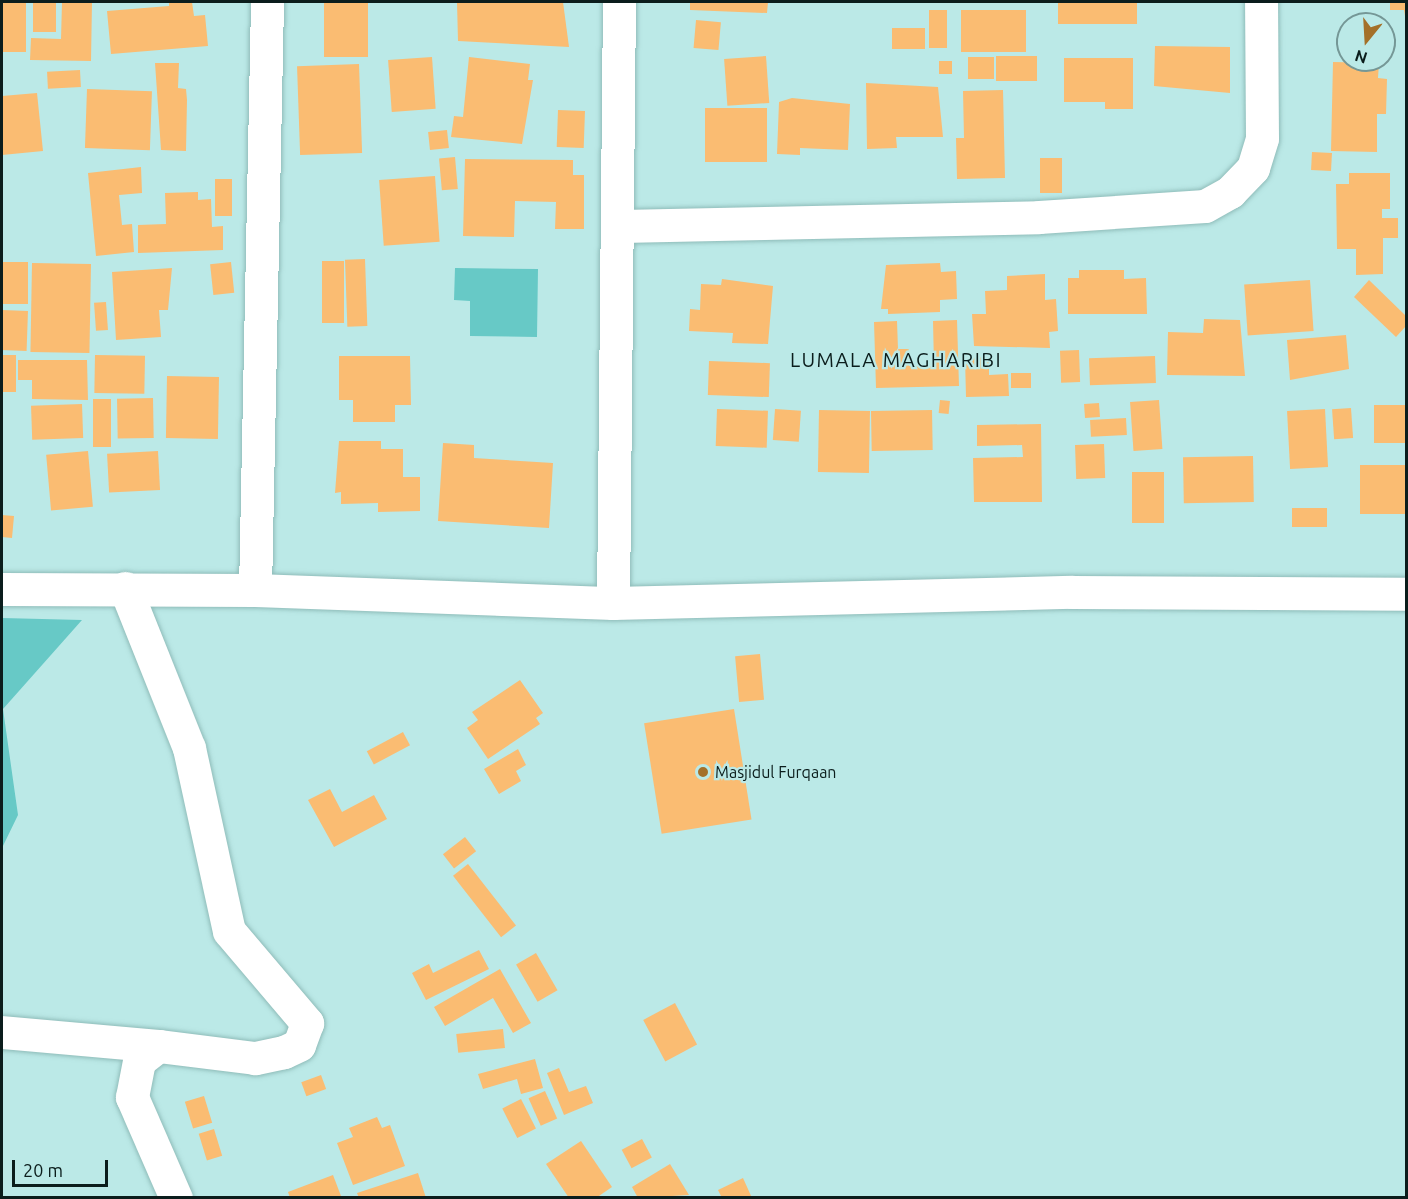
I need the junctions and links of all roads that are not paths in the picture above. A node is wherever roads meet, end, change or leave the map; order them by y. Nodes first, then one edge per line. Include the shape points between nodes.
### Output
1 (267, 2) edge
2 (619, 2) edge
3 (1261, 2) edge
4 (621, 226) junction
5 (125, 588) junction
6 (2, 589) edge
7 (255, 590) junction
8 (1407, 594) edge
9 (613, 603) junction
10 (2, 1032) edge
11 (158, 1046) junction
12 (176, 1197) edge

1 - 7 street
2 - 4 street
3 - 4 street via 1262,138 1252,168 1230,192 1205,206 1039,217
4 - 9 street
5 - 6 street
5 - 7 street
5 - 11 street via 189,748 229,931 307,1023 299,1045 255,1058
7 - 9 street
8 - 9 street via 1072,592
10 - 11 street
11 - 12 street via 139,1061 132,1096

